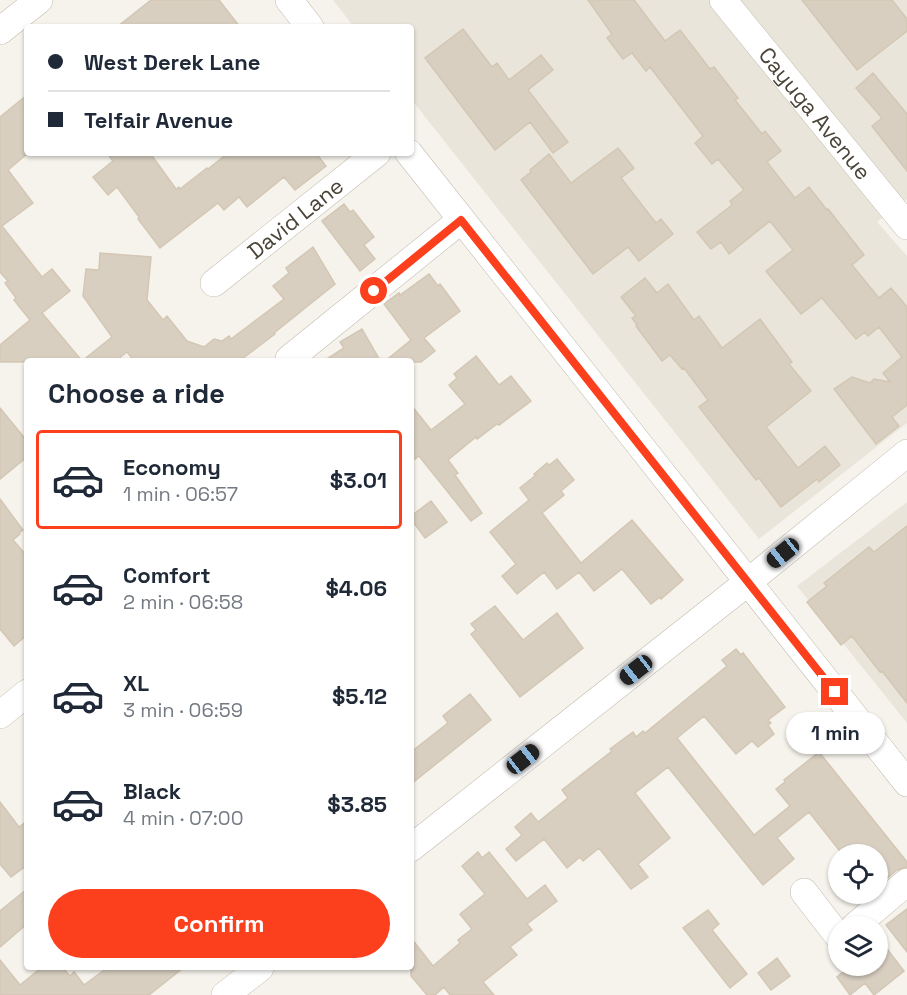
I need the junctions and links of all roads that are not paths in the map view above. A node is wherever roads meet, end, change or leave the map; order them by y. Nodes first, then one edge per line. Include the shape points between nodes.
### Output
1 (39, 0) edge
2 (289, 0) edge
3 (723, 0) edge
4 (308, 24) edge
5 (0, 31) edge
6 (373, 156) edge
7 (411, 156) edge
8 (461, 220) junction
9 (907, 226) edge
10 (214, 283) dead end
11 (302, 356) edge
12 (907, 453) edge
13 (748, 582) junction
14 (907, 783) edge
15 (414, 846) edge
16 (907, 882) edge
17 (804, 892) dead end
18 (867, 916) edge
19 (828, 932) edge
20 (257, 970) edge
21 (225, 995) edge

1 - 5 street
2 - 4 street
3 - 9 street, Cayuga Avenue
6 - 10 street, David Lane
7 - 8 street
8 - 11 street
8 - 13 street
12 - 13 street
13 - 14 street
13 - 15 street
16 - 18 street
17 - 19 street
20 - 21 street

